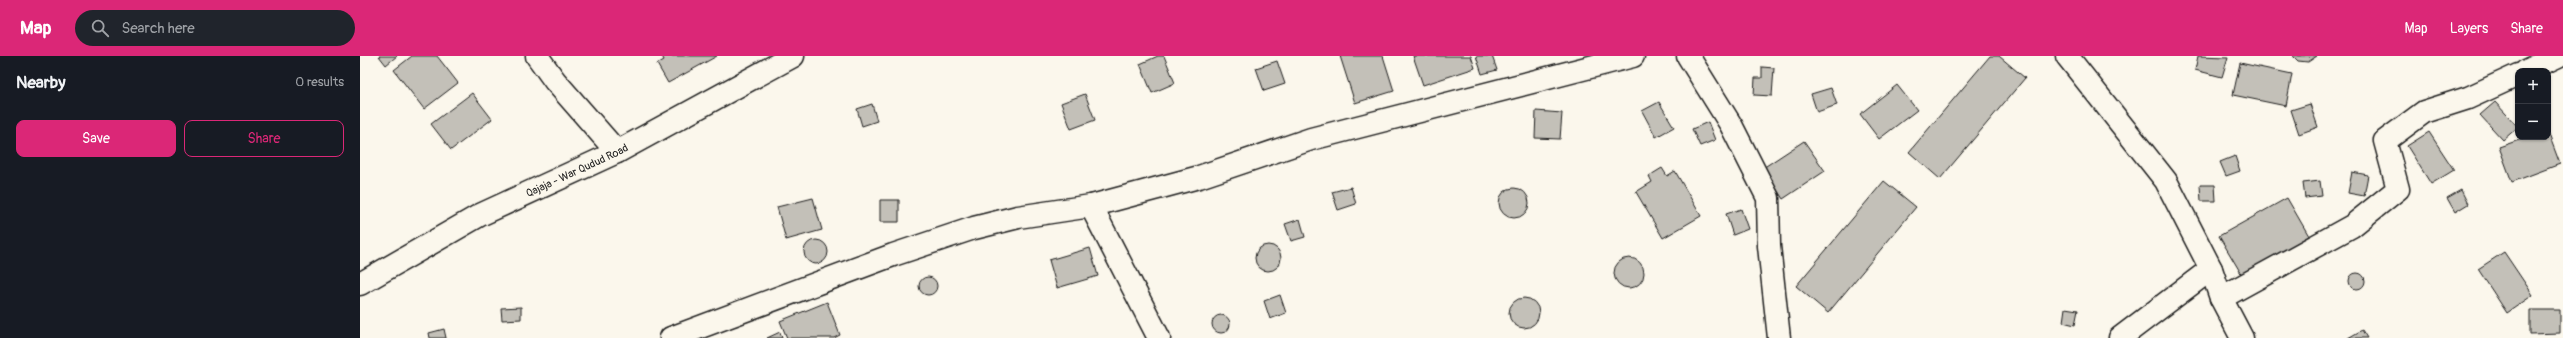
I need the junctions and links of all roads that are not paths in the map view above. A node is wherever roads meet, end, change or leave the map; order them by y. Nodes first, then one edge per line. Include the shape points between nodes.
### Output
1 (537, 56) edge
2 (793, 56) edge
3 (1634, 56) edge
4 (1688, 56) edge
5 (2067, 56) edge
6 (2558, 56) edge
7 (2532, 68) edge
8 (2515, 76) edge
9 (617, 152) junction
10 (1091, 206) junction
11 (2210, 269) junction
12 (360, 284) edge
13 (2221, 298) junction
14 (671, 338) edge
15 (1159, 338) edge
16 (1780, 338) edge
17 (2120, 338) edge
18 (2242, 338) edge

1 - 9 street via 555,81
2 - 9 street, Qajaja - War Qudud Road
3 - 10 street via 1311,139 1199,177
4 - 16 street via 1731,125 1768,198 1769,246
5 - 11 street via 2166,181
6 - 7 street
8 - 13 street via 2468,98 2418,116 2385,141 2398,189 2352,226
9 - 12 street, Qajaja - War Qudud Road via 480,215
10 - 14 street via 1018,217 974,228 893,255
10 - 15 street
11 - 13 street
11 - 17 street
13 - 18 street

